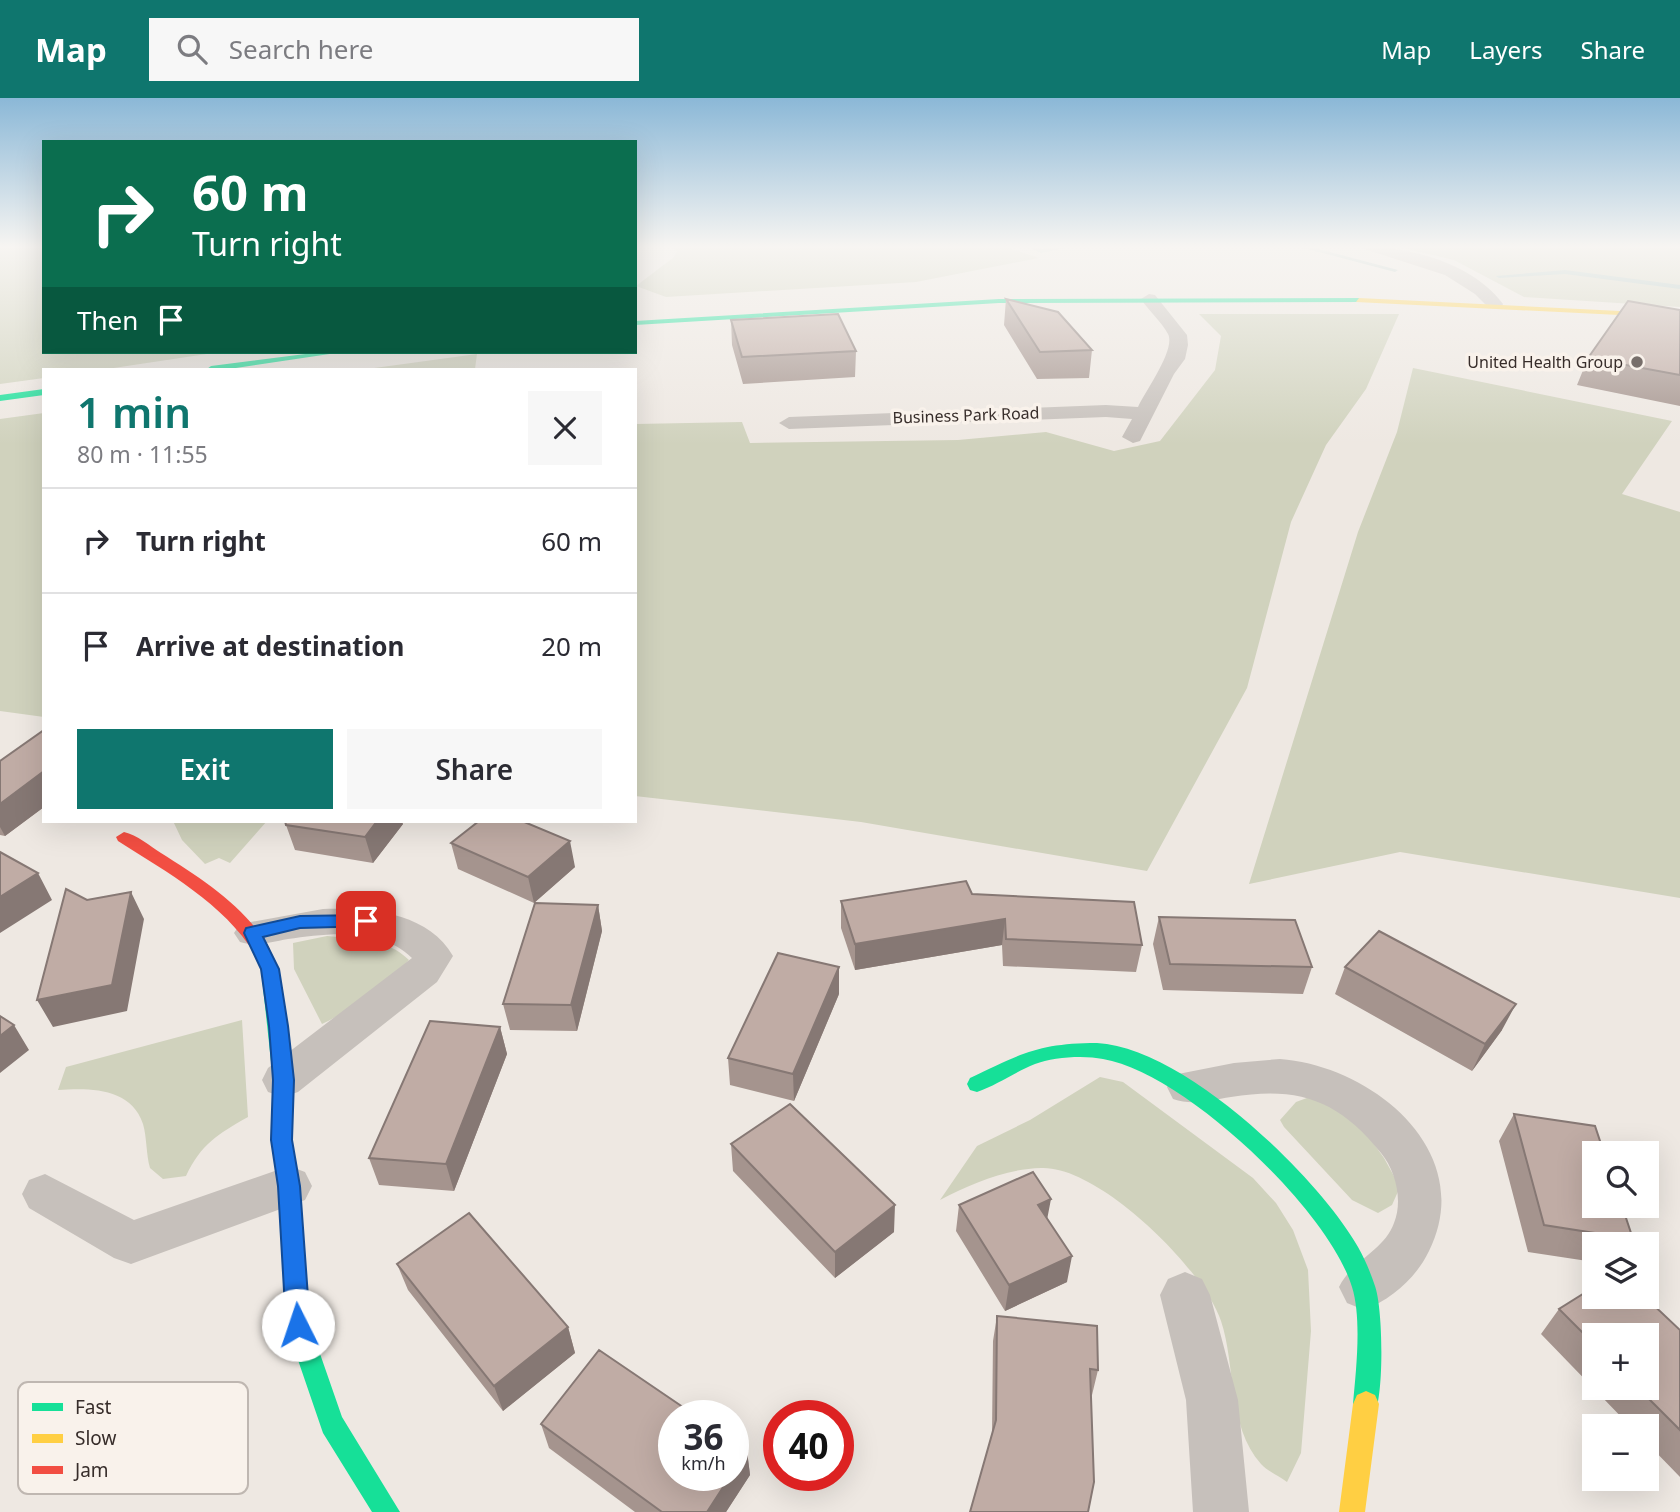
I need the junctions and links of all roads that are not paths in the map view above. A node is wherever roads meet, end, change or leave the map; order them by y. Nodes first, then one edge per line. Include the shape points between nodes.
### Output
1 (818, 312) edge
2 (1159, 312) edge
3 (1618, 312) edge
4 (1680, 316) edge
5 (637, 323) edge
6 (324, 354) edge
7 (219, 368) edge
8 (42, 392) edge
9 (0, 398) edge
10 (1143, 413) junction
11 (789, 423) dead end
12 (1133, 437) dead end
13 (124, 837) dead end
14 (253, 933) junction
15 (284, 1080) junction
16 (977, 1084) dead end
17 (1188, 1087) junction
18 (289, 1186) junction
19 (46, 1194) dead end
20 (1364, 1287) junction
21 (1185, 1295) dead end
22 (387, 1512) edge
23 (1221, 1512) edge
24 (1352, 1512) edge

1 - 5 main road
2 - 10 street via 1178,335 1179,345 1176,359
3 - 4 main road
6 - 7 main road
8 - 9 main road
10 - 11 street, Business Park Road
10 - 12 street
13 - 14 main road via 187,877
14 - 15 main road via 270,969
14 - 15 street via 300,922 366,921 423,942 434,956 423,972
15 - 18 main road via 281,1140
16 - 17 main road via 1037,1055 1104,1051 1150,1065
17 - 20 main road via 1275,1160 1330,1221
17 - 20 street via 1267,1076 1308,1079 1346,1092 1409,1152 1422,1184 1418,1222 1404,1252
18 - 19 street via 131,1244
18 - 22 main road via 298,1325 332,1424
20 - 24 main road via 1368,1384
21 - 23 street via 1212,1400

